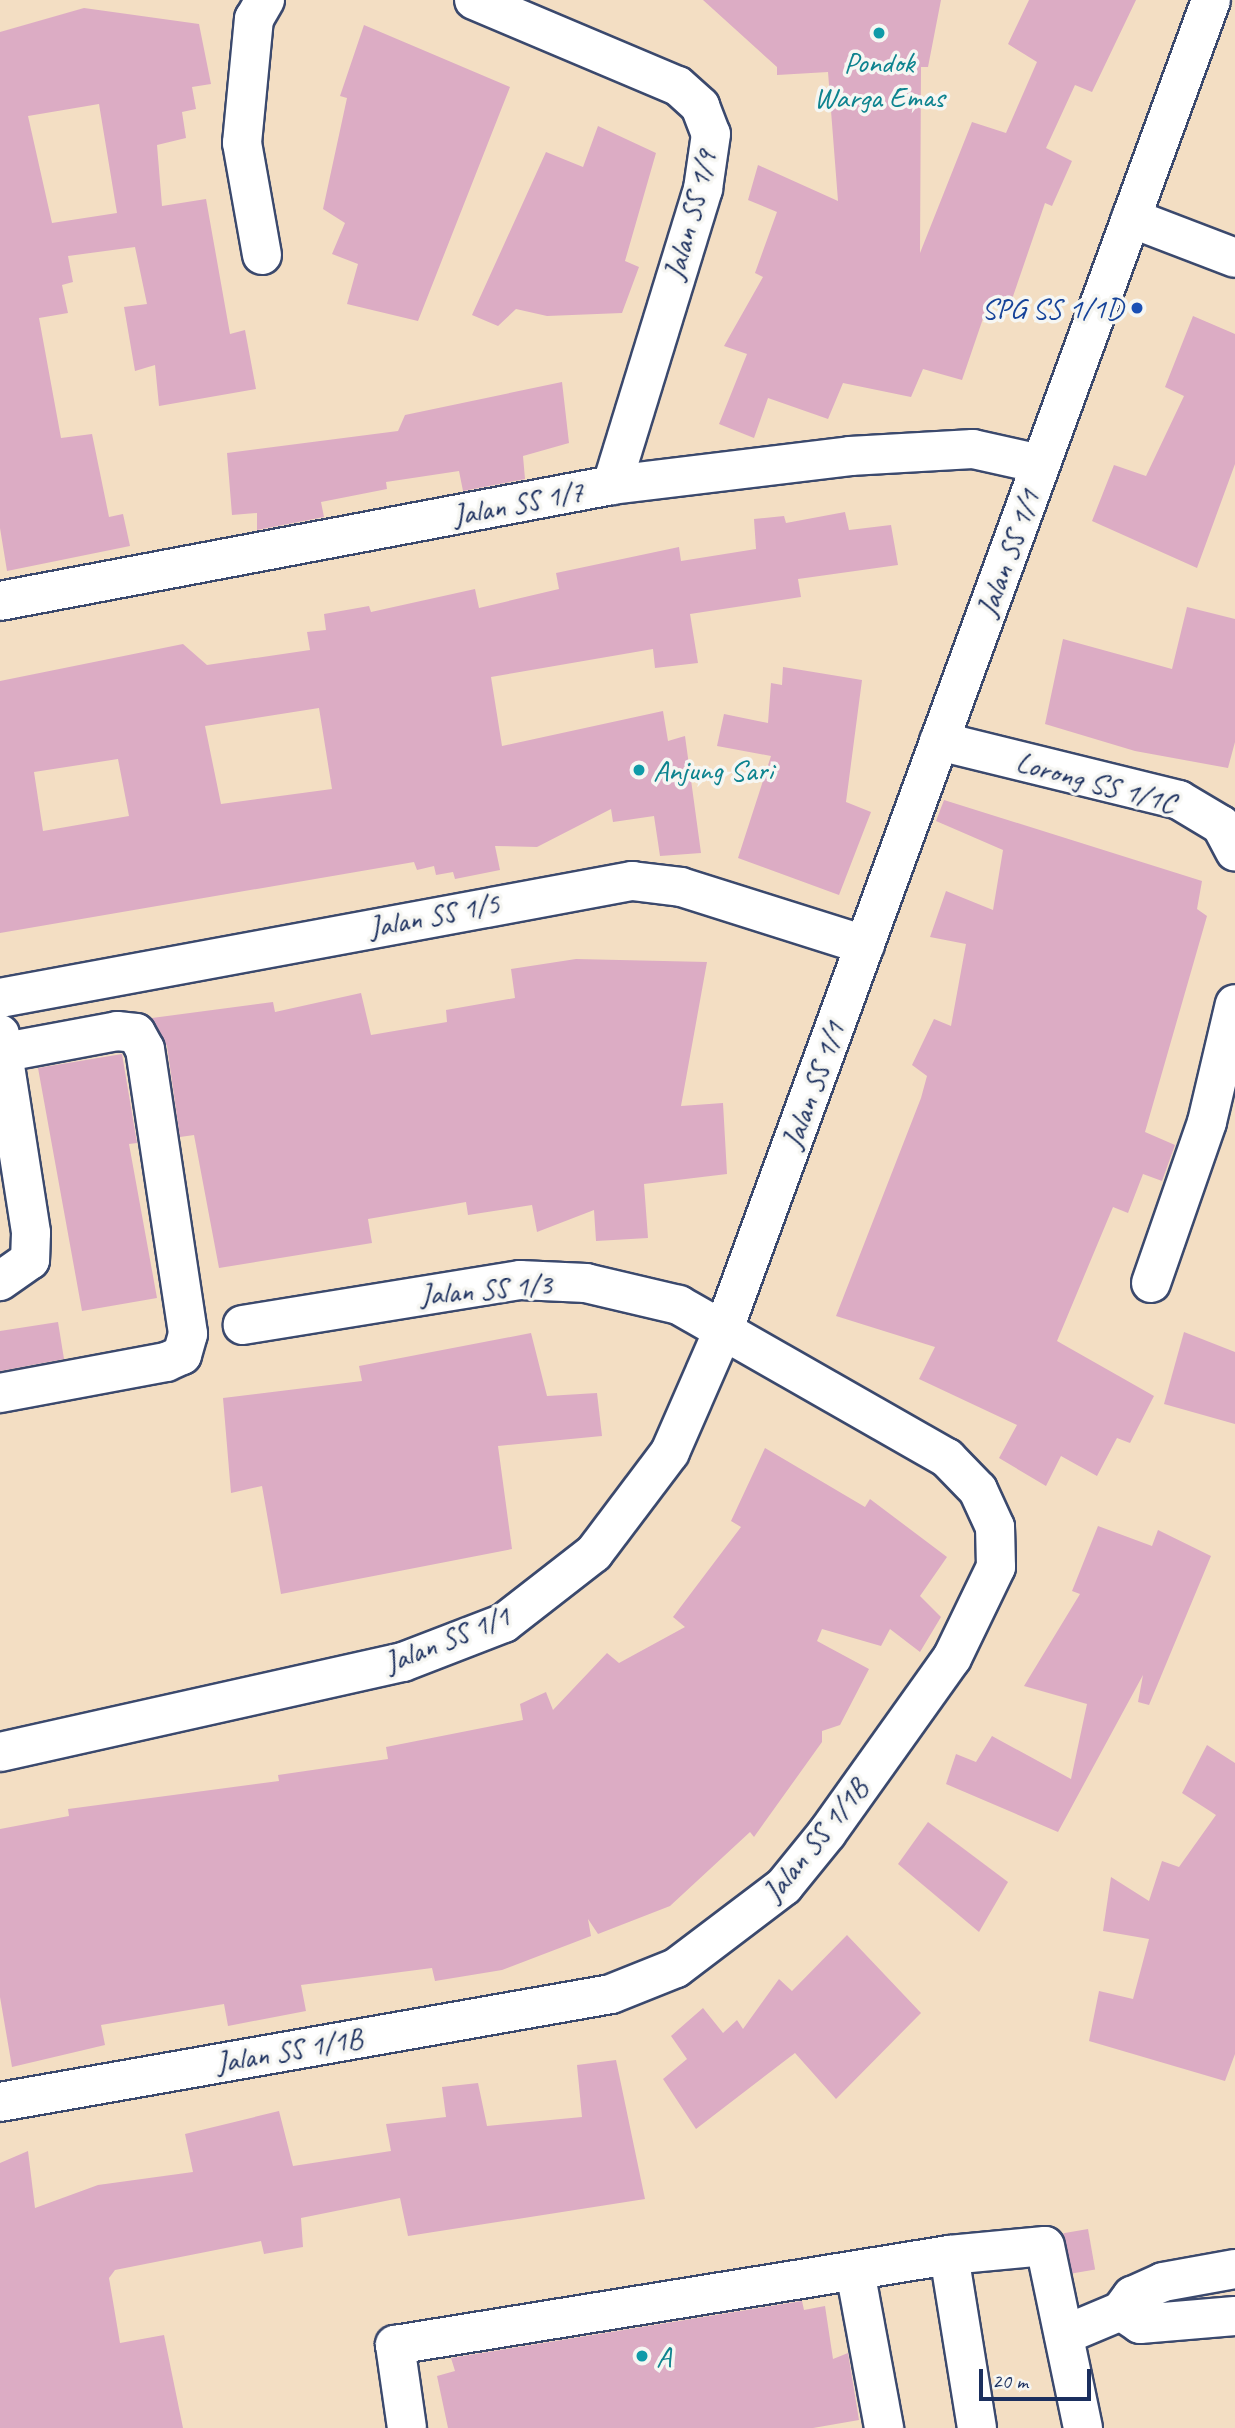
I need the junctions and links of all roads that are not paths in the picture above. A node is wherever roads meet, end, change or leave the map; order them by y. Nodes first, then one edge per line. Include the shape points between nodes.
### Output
1 (265, 0) edge
2 (474, 0) edge
3 (1211, 0) edge
4 (1131, 218) junction
5 (261, 255) dead end
6 (1235, 258) edge
7 (1040, 464) junction
8 (612, 485) junction
9 (0, 601) edge
10 (939, 741) junction
11 (1235, 851) edge
12 (864, 945) junction
13 (0, 998) edge
14 (1235, 1004) edge
15 (1, 1046) edge
16 (0, 1280) edge
17 (1151, 1283) dead end
18 (243, 1325) dead end
19 (725, 1326) junction
20 (0, 1393) edge
21 (0, 1752) edge
22 (0, 2102) edge
23 (949, 2255) junction
24 (1235, 2269) edge
25 (855, 2270) junction
26 (1121, 2311) junction
27 (1235, 2316) edge
28 (1064, 2335) junction
29 (407, 2428) edge
30 (884, 2428) edge
31 (977, 2428) edge
32 (1083, 2428) edge

1 - 5 street via 254,19 242,143
2 - 8 street, Jalan SS 1/9 via 678,86 700,106 711,134 703,189
3 - 4 street, Jalan SS 1/1
4 - 6 street
4 - 7 street, Jalan SS 1/1
7 - 8 street, Jalan SS 1/7 via 973,449 850,456
7 - 10 street, Jalan SS 1/1
8 - 9 street, Jalan SS 1/7
10 - 11 street, Lorong SS 1/1C via 1179,800 1221,825
10 - 12 street, Jalan SS 1/1
12 - 13 street, Jalan SS 1/5 via 681,887 632,881
12 - 19 street, Jalan SS 1/1
14 - 17 street via 1207,1122
15 - 16 street via 31,1233 30,1260
15 - 20 street via 117,1031 136,1033 145,1049 188,1334 182,1355 166,1362
18 - 19 street, Jalan SS 1/3 via 520,1280 600,1286 679,1305
19 - 21 street, Jalan SS 1/1 via 670,1452 594,1553 504,1623 403,1662
19 - 22 street, Jalan SS 1/1B via 947,1458 978,1490 996,1527 996,1567 970,1628 784,1886 676,1968 611,1994
23 - 25 street
23 - 28 street via 1045,2246
23 - 31 street
24 - 26 street via 1163,2282 1132,2296
25 - 29 street via 395,2345
25 - 30 street
26 - 27 street via 1140,2324
26 - 28 street
28 - 32 street

